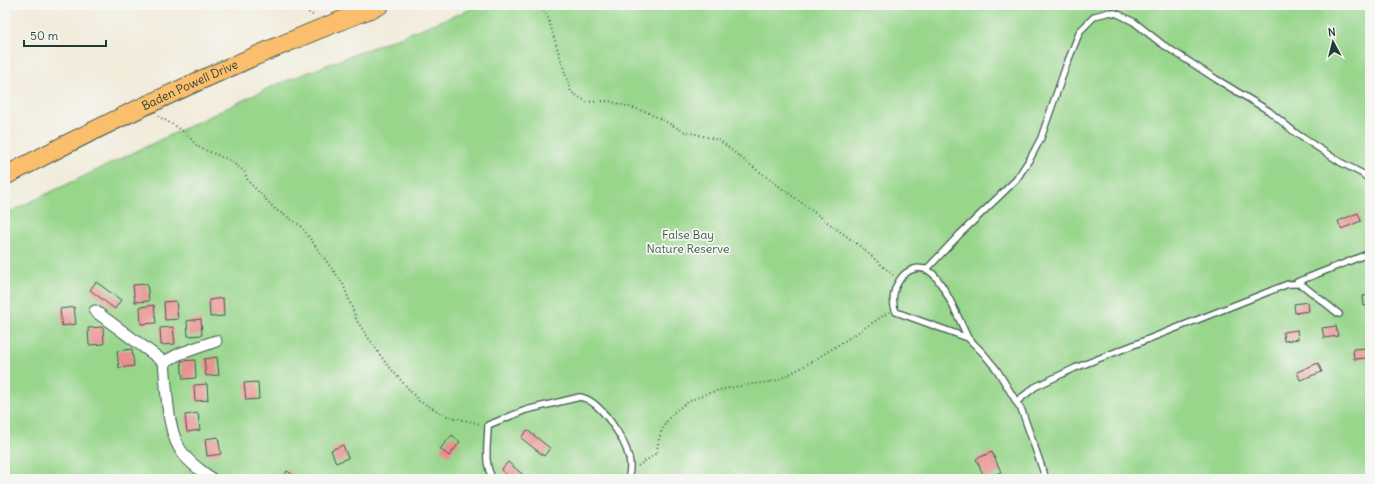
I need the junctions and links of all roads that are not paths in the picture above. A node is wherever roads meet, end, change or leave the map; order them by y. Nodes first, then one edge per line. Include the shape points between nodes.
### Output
1 (380, 5) edge
2 (9, 174) edge
3 (1370, 181) edge
4 (1370, 253) edge
5 (926, 270) junction
6 (1296, 282) junction
7 (95, 311) dead end
8 (1339, 314) dead end
9 (968, 338) junction
10 (216, 341) dead end
11 (164, 362) junction
12 (1016, 402) junction
13 (212, 479) edge
14 (493, 479) edge
15 (628, 479) edge
16 (1046, 479) edge

1 - 2 main road, Baden Powell Drive via 216,72
3 - 5 lane via 1363,174 1297,134 1269,111 1174,52 1134,22 1110,12 1095,16 1080,32 1040,138 1016,180
4 - 6 lane
5 - 9 lane via 936,277
5 - 9 lane via 912,271 898,280 893,293 896,312
6 - 8 lane
6 - 12 lane via 1069,370 1036,387
7 - 11 street
9 - 12 lane via 997,370
10 - 11 street
11 - 13 street via 170,419 176,441 190,462
12 - 16 lane via 1031,434
14 - 15 lane via 487,461 488,425 536,407 574,397 584,398 599,407 621,438 630,458

